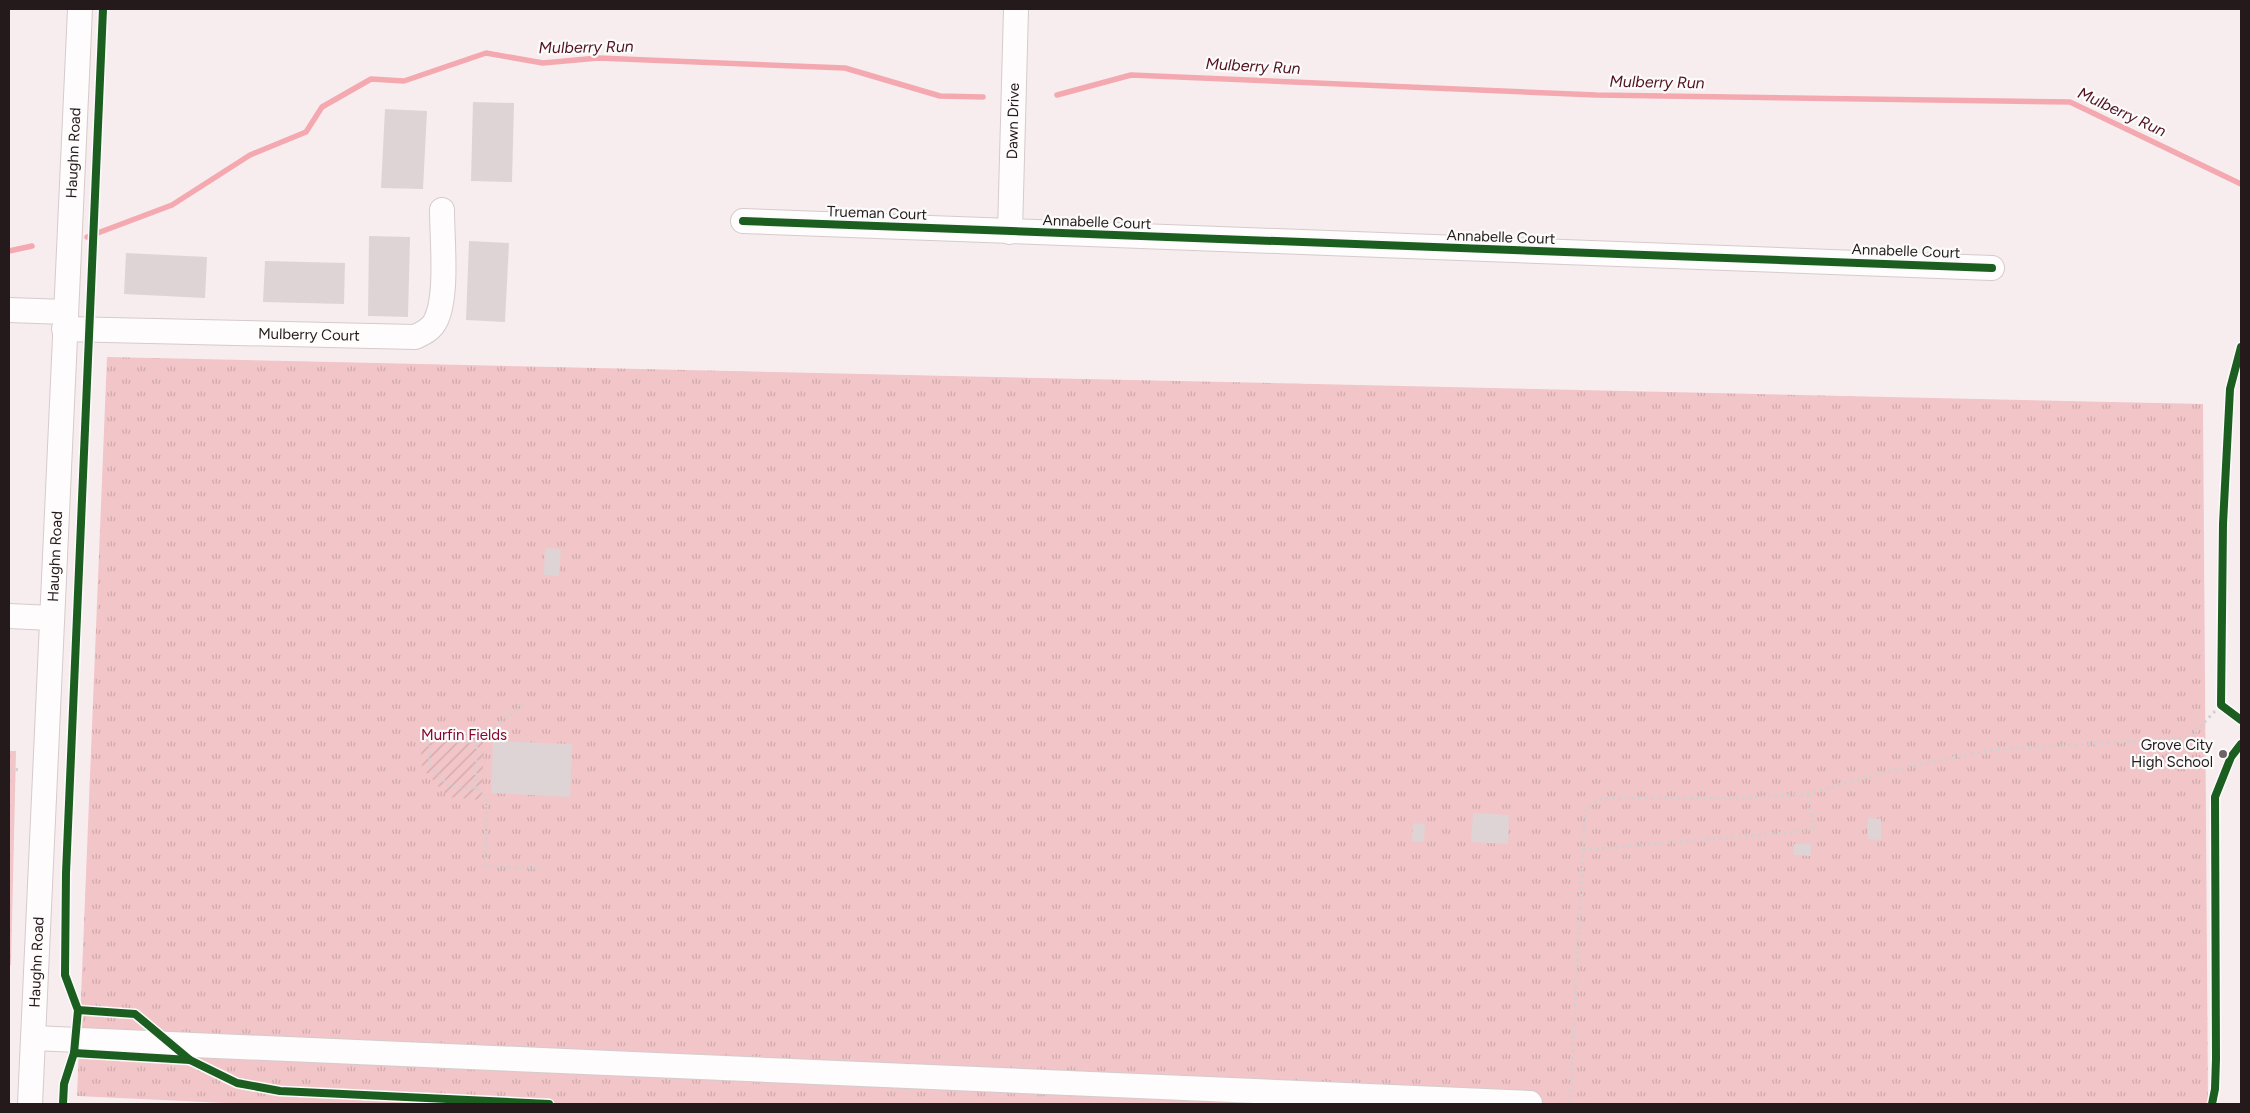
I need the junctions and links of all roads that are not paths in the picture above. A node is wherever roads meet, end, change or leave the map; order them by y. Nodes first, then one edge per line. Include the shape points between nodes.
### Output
1 (80, 9) edge
2 (1016, 9) edge
3 (442, 210) dead end
4 (743, 222) dead end
5 (1010, 232) junction
6 (1992, 268) dead end
7 (9, 310) edge
8 (65, 320) junction
9 (9, 616) edge
10 (52, 618) junction
11 (34, 1038) junction
12 (1530, 1103) dead end
13 (30, 1104) edge

1 - 8 street, Haughn Road
2 - 5 street, Dawn Drive
3 - 8 street, Mulberry Court via 441,303 436,321 427,332 416,337
4 - 5 street, Trueman Court
5 - 6 street, Annabelle Court
7 - 8 street, Mulberry Court
8 - 10 street, Haughn Road
9 - 10 street
10 - 11 street, Haughn Road
11 - 12 street
11 - 13 street, Haughn Road

